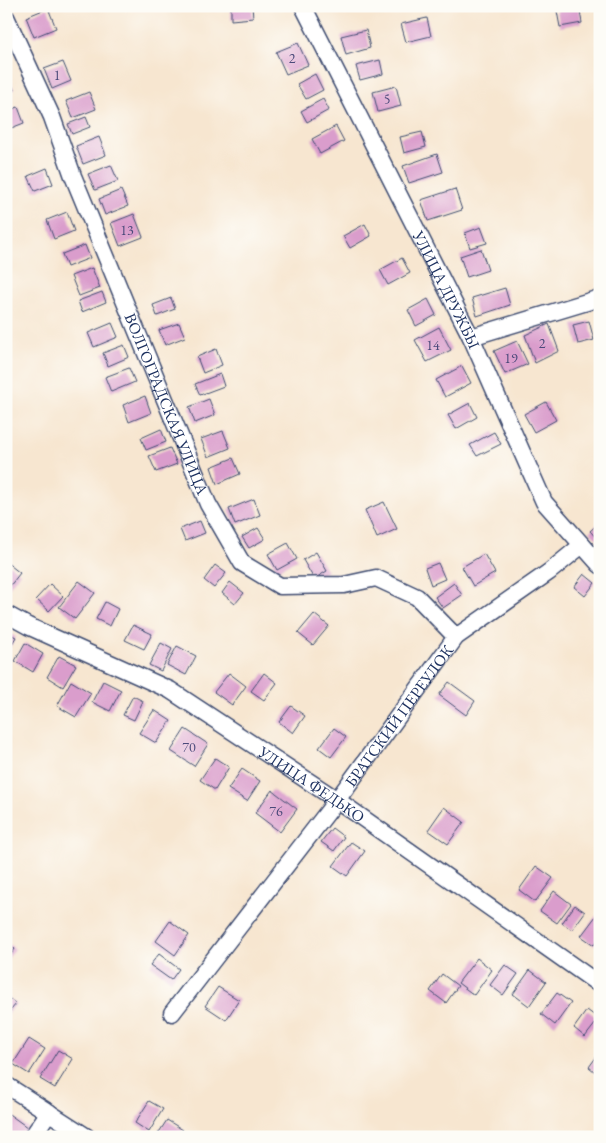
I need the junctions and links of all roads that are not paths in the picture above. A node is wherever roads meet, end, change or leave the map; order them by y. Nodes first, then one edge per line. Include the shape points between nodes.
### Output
1 (303, 6) edge
2 (6, 17) edge
3 (600, 298) edge
4 (471, 337) junction
5 (582, 545) junction
6 (600, 565) edge
7 (6, 614) edge
8 (456, 637) junction
9 (338, 800) junction
10 (600, 985) edge
11 (172, 1013) dead end
12 (6, 1084) edge
13 (49, 1112) junction
14 (32, 1137) edge
15 (87, 1137) edge

1 - 4 street, УЛИЦА ДРУЖБЫ
2 - 8 street, ВОЛГОГРАДСКАЯ УЛИЦА via 52,117 73,176 208,504 242,563 280,586 344,585 376,578 417,597
3 - 4 street
4 - 5 street, УЛИЦА ДРУЖБЫ via 544,502
5 - 6 street, УЛИЦА ДРУЖБЫ
5 - 8 street, БРАТСКИЙ ПЕРЕУЛОК
7 - 9 street, УЛИЦА ФЕДЬКО via 170,690
8 - 9 street, БРАТСКИЙ ПЕРЕУЛОК
9 - 10 street, УЛИЦА ФЕДЬКО
9 - 11 street, БРАТСКИЙ ПЕРЕУЛОК
12 - 13 street
13 - 14 street
13 - 15 street

